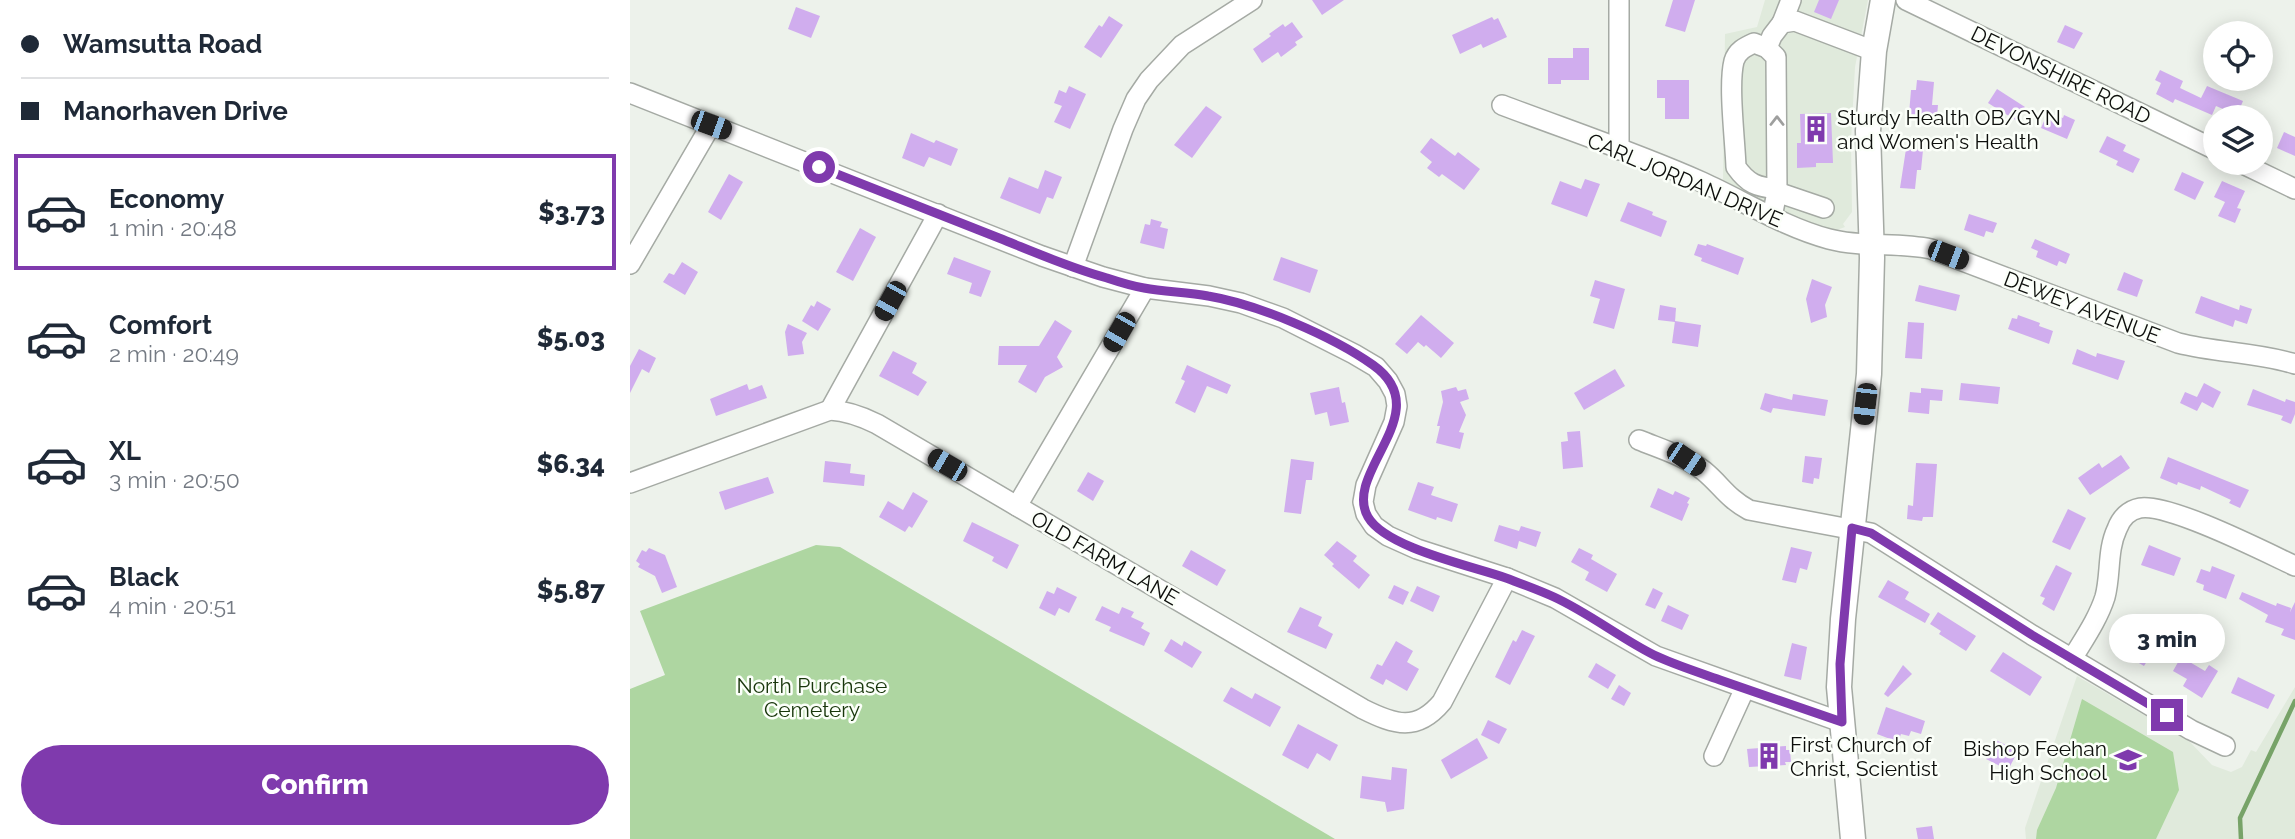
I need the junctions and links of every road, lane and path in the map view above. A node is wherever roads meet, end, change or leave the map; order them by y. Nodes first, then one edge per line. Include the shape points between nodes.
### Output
1 (1252, 0) edge
2 (1619, 0) edge
3 (1791, 0) edge
4 (1883, 0) edge
5 (1906, 0) edge
6 (1782, 23) junction
7 (1767, 48) junction
8 (1874, 51) junction
9 (630, 93) edge
10 (1502, 104) dead end
11 (711, 125) junction
12 (2203, 144) edge
13 (1619, 150) junction
14 (2266, 175) edge
15 (2295, 189) edge
16 (1777, 190) junction
17 (1824, 208) dead end
18 (938, 214) junction
19 (1772, 217) junction
20 (1871, 244) junction
21 (630, 264) edge
22 (1073, 267) junction
23 (1144, 288) junction
24 (2295, 364) edge
25 (830, 410) junction
26 (1639, 440) dead end
27 (630, 483) edge
28 (1017, 506) junction
29 (1852, 528) junction
30 (2295, 566) edge
31 (1507, 578) junction
32 (2072, 659) junction
33 (1745, 688) junction
34 (1842, 722) junction
35 (2225, 746) dead end
36 (1714, 755) dead end
37 (1853, 839) edge

1 - 22 street via 1182,45 1136,99
2 - 13 street
3 - 6 street
4 - 8 main road
5 - 12 street, DEVONSHIRE ROAD
6 - 7 street
6 - 8 street via 1795,21
16 -> 7 street via 1776,57
7 - 16 street via 1754,43 1743,47 1735,59 1736,166 1759,187
8 - 20 main road via 1868,131
9 - 11 street
10 - 13 street, CARL JORDAN DRIVE
11 - 18 street
11 - 21 street
13 - 19 street, CARL JORDAN DRIVE via 1702,182
14 - 15 street
16 - 17 street
16 - 19 street
18 - 22 street
18 - 25 street
19 - 20 street, CARL JORDAN DRIVE via 1826,238
20 - 24 street, DEWEY AVENUE via 1931,249 2178,343
20 - 29 main road via 1868,374
22 - 23 street
23 - 28 street
23 - 31 street via 1241,303 1283,318 1376,367 1395,394 1397,406 1366,485 1366,514 1374,526 1402,543
25 - 27 street
25 - 28 street, OLD FARM LANE via 843,410 877,424
26 - 29 street via 1686,459 1749,510
28 - 31 street, OLD FARM LANE via 1363,709 1395,722 1422,720 1442,702
29 - 32 street via 1871,533
29 - 34 main road via 1839,687
30 - 32 street via 2174,514 2147,508 2129,512 2112,542 2100,611
31 - 33 street via 1555,598 1656,656
32 - 35 street
33 - 34 street
33 - 36 street
34 - 37 main road

